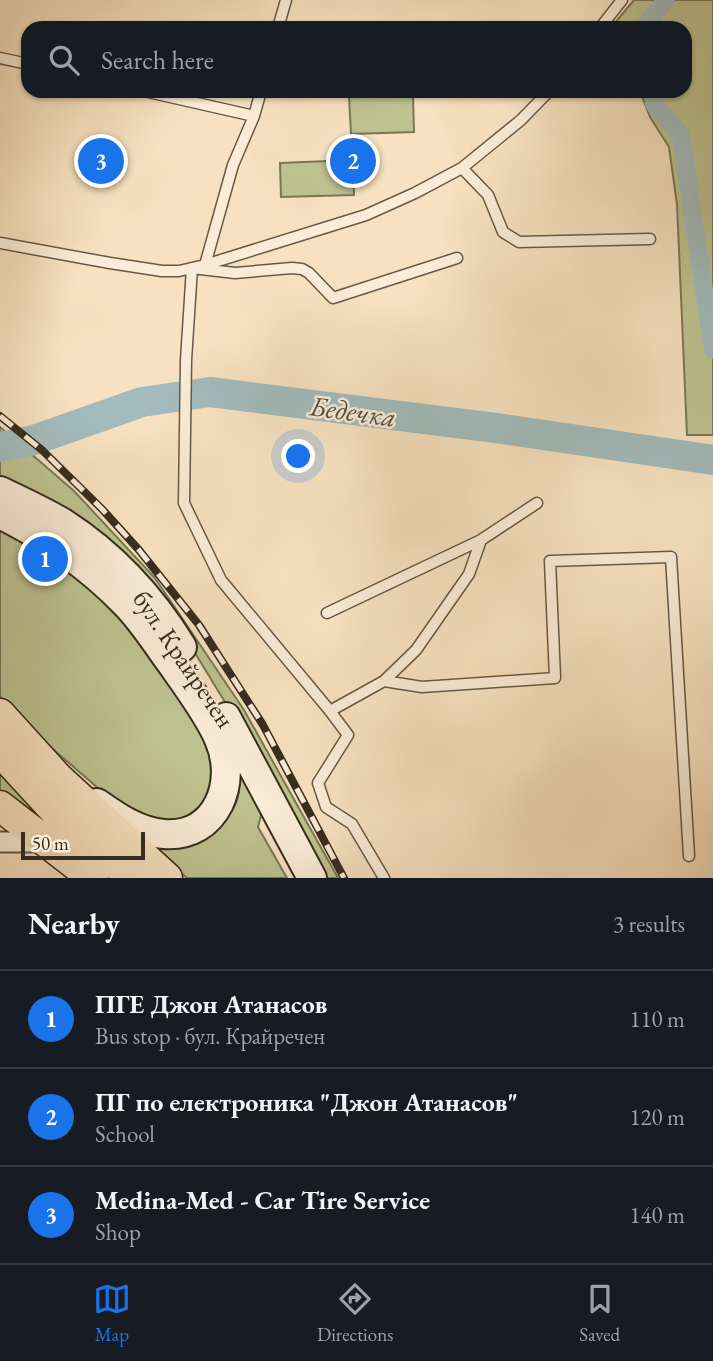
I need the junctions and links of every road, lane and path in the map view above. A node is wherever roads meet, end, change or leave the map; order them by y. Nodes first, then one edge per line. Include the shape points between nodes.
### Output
1 (286, 0) edge
2 (622, 0) edge
3 (280, 21) edge
4 (606, 21) edge
5 (0, 58) edge
6 (21, 62) edge
7 (175, 98) edge
8 (259, 98) edge
9 (542, 98) edge
10 (254, 116) junction
11 (462, 168) junction
12 (650, 239) dead end
13 (0, 243) edge
14 (457, 258) dead end
15 (205, 265) junction
16 (192, 268) junction
17 (0, 491) edge
18 (537, 503) dead end
19 (0, 514) edge
20 (481, 540) junction
21 (327, 613) dead end
22 (384, 681) junction
23 (330, 711) junction
24 (0, 714) edge
25 (0, 751) edge
26 (58, 778) junction
27 (0, 806) edge
28 (0, 842) edge
29 (46, 842) junction
30 (689, 856) dead end
31 (93, 878) edge
32 (132, 878) edge
33 (167, 878) edge
34 (312, 878) edge
35 (384, 878) edge

1 - 3 lane
2 - 4 lane
5 - 6 lane
7 - 10 lane
8 - 10 lane
9 - 11 lane
10 - 15 lane via 233,165
11 - 12 lane via 488,195 503,232 519,242
11 - 15 lane via 366,215
13 - 16 lane via 162,271
14 - 16 lane via 333,298 302,269 222,272
15 - 16 lane
16 - 23 lane via 184,503 221,580
17 - 34 main road, бул. Крайречен via 95,546 153,605 220,707
18 - 20 lane
19 - 26 main road, бул. Крайречен via 71,555 127,605 192,693 219,740 227,766 225,789 203,824 165,834 124,821
20 - 21 lane
20 - 22 lane via 469,574 416,650
22 - 23 lane
22 - 30 lane via 422,687 555,678 550,561 671,557
23 - 35 lane via 348,735 318,783 326,807 352,824
24 - 26 main road
25 - 32 main road via 57,813
26 - 33 main road
27 - 29 main road
28 - 29 street
29 - 31 main road

